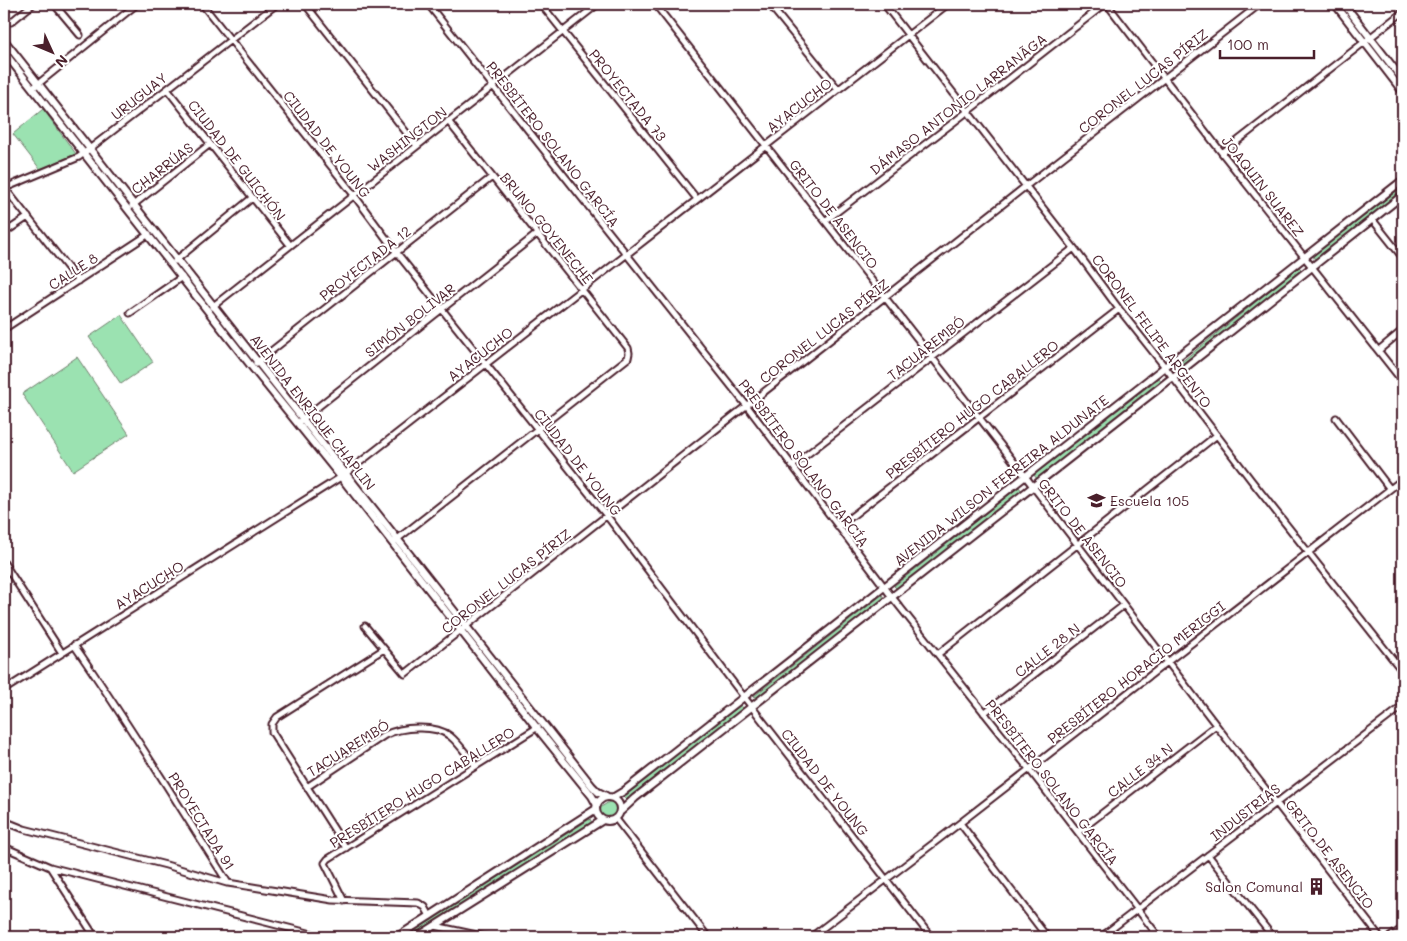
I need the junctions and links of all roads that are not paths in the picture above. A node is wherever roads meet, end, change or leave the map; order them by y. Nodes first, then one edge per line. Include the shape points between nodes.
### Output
1 (33, 4) edge
2 (54, 4) edge
3 (137, 4) edge
4 (202, 4) edge
5 (277, 4) edge
6 (305, 4) edge
7 (428, 4) edge
8 (541, 4) edge
9 (598, 4) edge
10 (654, 4) edge
11 (768, 4) edge
12 (884, 4) edge
13 (948, 4) edge
14 (1106, 4) edge
15 (1260, 4) edge
16 (1335, 4) edge
17 (1344, 4) edge
18 (1403, 12) edge
19 (11, 22) dead end
20 (563, 31) junction
21 (908, 34) junction
22 (80, 35) dead end
23 (231, 39) junction
24 (4, 40) edge
25 (1367, 40) junction
26 (4, 52) edge
27 (1165, 78) junction
28 (1403, 80) edge
29 (35, 86) junction
30 (492, 86) junction
31 (167, 89) junction
32 (838, 89) junction
33 (1403, 92) edge
34 (967, 112) junction
35 (448, 121) junction
36 (210, 144) junction
37 (417, 146) junction
38 (766, 146) junction
39 (90, 149) junction
40 (84, 153) junction
41 (1222, 153) junction
42 (492, 177) junction
43 (1403, 180) edge
44 (1026, 186) junction
45 (5, 187) edge
46 (1403, 194) edge
47 (354, 195) junction
48 (252, 198) junction
49 (696, 199) junction
50 (130, 207) junction
51 (28, 217) junction
52 (1372, 219) junction
53 (825, 221) junction
54 (4, 233) edge
55 (151, 233) junction
56 (537, 234) junction
57 (290, 245) junction
58 (1074, 248) junction
59 (397, 253) junction
60 (626, 255) junction
61 (1305, 257) junction
62 (1403, 258) edge
63 (174, 261) junction
64 (1312, 266) junction
65 (182, 277) junction
66 (78, 281) junction
67 (582, 290) junction
68 (884, 298) junction
69 (210, 308) junction
70 (442, 309) junction
71 (1119, 309) junction
72 (130, 313) dead end
73 (4, 329) edge
74 (1403, 330) edge
75 (1379, 350) junction
76 (932, 358) junction
77 (255, 364) junction
78 (486, 364) junction
79 (1165, 367) junction
80 (1173, 377) junction
81 (1403, 382) edge
82 (747, 406) junction
83 (979, 418) junction
84 (1336, 418) dead end
85 (300, 421) junction
86 (538, 429) junction
87 (1217, 435) junction
88 (792, 466) junction
89 (343, 475) junction
90 (1025, 476) junction
91 (1403, 478) edge
92 (1032, 486) junction
93 (1390, 489) junction
94 (607, 516) junction
95 (838, 527) junction
96 (395, 541) junction
97 (1078, 545) junction
98 (1308, 552) junction
99 (4, 563) edge
100 (885, 587) junction
101 (892, 597) junction
102 (1124, 606) junction
103 (365, 626) dead end
104 (464, 629) junction
105 (74, 646) junction
106 (384, 649) junction
107 (62, 653) junction
108 (938, 654) junction
109 (1168, 662) junction
110 (1403, 672) edge
111 (4, 690) edge
112 (744, 697) junction
113 (752, 706) junction
114 (1403, 706) edge
115 (984, 713) junction
116 (1216, 725) junction
117 (540, 726) junction
118 (476, 766) junction
119 (1029, 769) junction
120 (307, 787) junction
121 (606, 796) junction
122 (614, 797) junction
123 (1276, 803) junction
124 (596, 807) junction
125 (621, 811) junction
126 (616, 818) junction
127 (603, 820) junction
128 (4, 822) edge
129 (960, 823) junction
130 (1078, 832) junction
131 (4, 847) edge
132 (346, 848) junction
133 (1208, 855) junction
134 (50, 867) junction
135 (886, 880) junction
136 (228, 883) junction
137 (344, 901) junction
138 (1137, 910) junction
139 (430, 916) junction
140 (435, 926) junction
141 (1403, 928) edge
142 (95, 937) edge
143 (324, 937) edge
144 (397, 937) edge
145 (417, 937) edge
146 (486, 937) edge
147 (708, 937) edge
148 (811, 937) edge
149 (931, 937) edge
150 (1047, 937) edge
151 (1101, 937) edge
152 (1159, 937) edge
153 (1273, 937) edge
154 (1380, 937) edge
155 (1390, 937) edge

1 - 19 street
2 - 22 street
3 - 29 street
4 - 23 street, CIUDAD DE YOUNG
5 - 23 street, URUGUAY
6 - 37 street
7 - 30 street, PRESBÍTERO SOLANO GARCÍA
8 - 20 street, PROYECTADA 73
9 - 20 street, WASHINGTON
10 - 38 street, GRITO DE ASENCIO
11 - 32 street
12 - 21 street, CORONEL FELIPE ARGENTO
13 - 21 street, AYACUCHO
14 - 27 street, JOAQUIN SUAREZ
14 - 34 street, DÁMASO ANTONIO LARRANÃGA
15 - 27 street, CORONEL LUCAS PÍRIZ
16 - 25 street
17 - 25 street
18 - 25 street
20 - 30 street, WASHINGTON
20 - 49 street, PROYECTADA 73
21 - 32 street, AYACUCHO
21 - 34 street, CORONEL FELIPE ARGENTO
23 - 31 street, URUGUAY
23 - 47 street, CIUDAD DE YOUNG
24 - 29 street, AVENIDA ENRIQUE CHAPLIN
25 - 28 street
25 - 33 street
25 - 41 street
26 - 29 street, AVENIDA ENRIQUE CHAPLIN
27 - 41 street, JOAQUIN SUAREZ
27 - 44 street, CORONEL LUCAS PÍRIZ
29 - 39 street, AVENIDA ENRIQUE CHAPLIN
29 - 40 street, AVENIDA ENRIQUE CHAPLIN
30 - 35 street, WASHINGTON
30 - 60 street, PRESBÍTERO SOLANO GARCÍA
31 - 36 street, CIUDAD DE GUICHÓN
31 - 39 street, URUGUAY
32 - 38 street, AYACUCHO
34 - 44 street, CORONEL FELIPE ARGENTO
34 - 53 street, DÁMASO ANTONIO LARRANÃGA
35 - 37 street, WASHINGTON
35 - 42 street, BRUNO GOYENECHE
36 - 48 street, CIUDAD DE GUICHÓN
36 - 50 street, CHARRÚAS
37 - 47 street, WASHINGTON
38 - 49 street, AYACUCHO
38 - 53 street, GRITO DE ASENCIO
39 - 40 street, URUGUAY
39 - 50 street, AVENIDA ENRIQUE CHAPLIN
40 - 45 street, URUGUAY
40 - 50 street, AVENIDA ENRIQUE CHAPLIN
41 - 61 street, JOAQUIN SUAREZ
42 - 56 street, BRUNO GOYENECHE
42 - 59 street, PROYECTADA 12
43 - 61 street, AVENIDA WILSON FERREIRA ALDUNATE
44 - 58 street, CORONEL FELIPE ARGENTO
44 - 68 street, CORONEL LUCAS PÍRIZ
45 - 51 street
46 - 52 street, AVENIDA WILSON FERREIRA ALDUNATE
47 - 57 street, WASHINGTON
47 - 59 street, CIUDAD DE YOUNG
48 - 57 street, CIUDAD DE GUICHÓN
48 - 63 street
49 - 60 street, AYACUCHO
50 - 55 street, AVENIDA ENRIQUE CHAPLIN
51 - 54 street
51 - 66 street
52 - 62 street
52 - 64 street, AVENIDA WILSON FERREIRA ALDUNATE
53 - 68 street, GRITO DE ASENCIO
55 - 63 street, AVENIDA ENRIQUE CHAPLIN
55 - 66 street, CALLE 8
56 - 67 street, BRUNO GOYENECHE
56 - 70 street, SIMÓN BOLIVAR
57 - 69 street, WASHINGTON
58 - 71 street, CORONEL FELIPE ARGENTO
58 - 76 street, TACUAREMBÓ
59 - 70 street, CIUDAD DE YOUNG
59 - 77 street, PROYECTADA 12
60 - 67 street, AYACUCHO
60 - 82 street, PRESBÍTERO SOLANO GARCÍA
61 - 64 street, JOAQUIN SUAREZ
61 - 79 street, AVENIDA WILSON FERREIRA ALDUNATE
63 - 65 street, AVENIDA ENRIQUE CHAPLIN
63 - 69 street, AVENIDA ENRIQUE CHAPLIN
64 - 75 street, JOAQUIN SUAREZ
64 - 80 street, AVENIDA WILSON FERREIRA ALDUNATE
65 - 69 street, AVENIDA ENRIQUE CHAPLIN
65 - 72 street
66 - 73 street, CALLE 8
67 - 78 street, AYACUCHO
67 - 86 street, BRUNO GOYENECHE via 628,348 628,358
68 - 76 street, GRITO DE ASENCIO
68 - 82 street, CORONEL LUCAS PÍRIZ
69 - 77 street, AVENIDA ENRIQUE CHAPLIN
70 - 78 street, CIUDAD DE YOUNG
70 - 85 street, SIMÓN BOLIVAR
71 - 79 street, CORONEL FELIPE ARGENTO
71 - 83 street, PRESBÍTERO HUGO CABALLERO
74 - 75 street
75 - 81 street, JOAQUIN SUAREZ
76 - 83 street, GRITO DE ASENCIO
76 - 88 street, TACUAREMBÓ
77 - 85 street, AVENIDA ENRIQUE CHAPLIN
78 - 86 street, CIUDAD DE YOUNG
78 - 89 street, AYACUCHO
79 - 80 street, CORONEL FELIPE ARGENTO
79 - 90 street, AVENIDA WILSON FERREIRA ALDUNATE
80 - 87 street, CORONEL FELIPE ARGENTO
80 - 92 street, AVENIDA WILSON FERREIRA ALDUNATE
82 - 88 street, PRESBÍTERO SOLANO GARCÍA
82 - 94 street, CORONEL LUCAS PÍRIZ
83 - 90 street, GRITO DE ASENCIO
83 - 95 street, PRESBÍTERO HUGO CABALLERO
84 - 93 street
85 - 89 street, AVENIDA ENRIQUE CHAPLIN
86 - 94 street, CIUDAD DE YOUNG
86 - 96 street
87 - 97 street
87 - 98 street, CORONEL FELIPE ARGENTO
88 - 95 street, PRESBÍTERO SOLANO GARCÍA
89 - 96 street, AVENIDA ENRIQUE CHAPLIN
89 - 105 street, AYACUCHO
90 - 92 street, GRITO DE ASENCIO
90 - 100 street, AVENIDA WILSON FERREIRA ALDUNATE
91 - 93 street, PRESBÍTERO HORACIO MERIGGI
92 - 97 street, GRITO DE ASENCIO
92 - 101 street, AVENIDA WILSON FERREIRA ALDUNATE
93 - 98 street, PRESBÍTERO HORACIO MERIGGI
94 - 104 street, CORONEL LUCAS PÍRIZ
94 - 112 street, CIUDAD DE YOUNG
95 - 100 street, PRESBÍTERO SOLANO GARCÍA
96 - 104 street, AVENIDA ENRIQUE CHAPLIN
97 - 102 street, GRITO DE ASENCIO
97 - 108 street
98 - 109 street, PRESBÍTERO HORACIO MERIGGI
98 - 110 street, CORONEL FELIPE ARGENTO
99 - 107 street
100 - 101 street, PRESBÍTERO SOLANO GARCÍA
100 - 112 street, AVENIDA WILSON FERREIRA ALDUNATE
101 - 108 street, PRESBÍTERO SOLANO GARCÍA
101 - 113 street, AVENIDA WILSON FERREIRA ALDUNATE
102 - 109 street, GRITO DE ASENCIO
102 - 115 street, CALLE 28 N
103 - 106 street, CORONEL LUCAS PÍRIZ
104 - 106 street, CORONEL LUCAS PÍRIZ via 405,674
104 - 117 street, AVENIDA ENRIQUE CHAPLIN
105 - 107 street, AYACUCHO
105 - 136 street, PROYECTADA 91
106 - 120 street via 277,717 272,724 272,732
107 - 111 street, AYACUCHO
108 - 115 street, PRESBÍTERO SOLANO GARCÍA
109 - 116 street, GRITO DE ASENCIO
109 - 119 street, PRESBÍTERO HORACIO MERIGGI
112 - 113 street, CIUDAD DE YOUNG
112 - 122 street, AVENIDA WILSON FERREIRA ALDUNATE
113 - 125 street, AVENIDA WILSON FERREIRA ALDUNATE
113 - 135 street, CIUDAD DE YOUNG
114 - 123 street, INDUSTRIAS
115 - 119 street, PRESBÍTERO SOLANO GARCÍA
116 - 123 street, GRITO DE ASENCIO
116 - 130 street, CALLE 34 N
117 - 118 street, PRESBÍTERO HUGO CABALLERO
117 - 121 street, AVENIDA ENRIQUE CHAPLIN via 592,786
117 - 124 street, AVENIDA ENRIQUE CHAPLIN via 592,796
118 - 120 street, TACUAREMBÓ via 446,733 402,729 385,735
118 - 132 street, PRESBÍTERO HUGO CABALLERO
119 - 129 street, PRESBÍTERO HORACIO MERIGGI
119 - 130 street, PRESBÍTERO SOLANO GARCÍA
120 - 132 street
121 - 122 street
121 - 124 street
122 - 125 street via 620,803
123 - 133 street, INDUSTRIAS
123 - 154 street, GRITO DE ASENCIO
124 - 127 street via 598,816
124 - 139 street
125 - 126 street
126 - 127 street
126 - 147 street
127 - 140 street
128 - 136 street
129 - 135 street, PRESBÍTERO HORACIO MERIGGI
129 - 150 street
130 - 138 street, PRESBÍTERO SOLANO GARCÍA
131 - 134 street
132 - 137 street, PRESBÍTERO HUGO CABALLERO via 325,864
133 - 138 street, INDUSTRIAS
133 - 153 street
134 - 142 street
134 - 143 street
135 - 148 street, PRESBÍTERO HORACIO MERIGGI
135 - 149 street, CIUDAD DE YOUNG
136 - 137 street, PROYECTADA 91
137 - 139 street, PROYECTADA 91 via 418,903
138 - 151 street, INDUSTRIAS
138 - 152 street, PRESBÍTERO SOLANO GARCÍA
139 - 144 street
140 - 145 street
140 - 146 street
141 - 155 street

